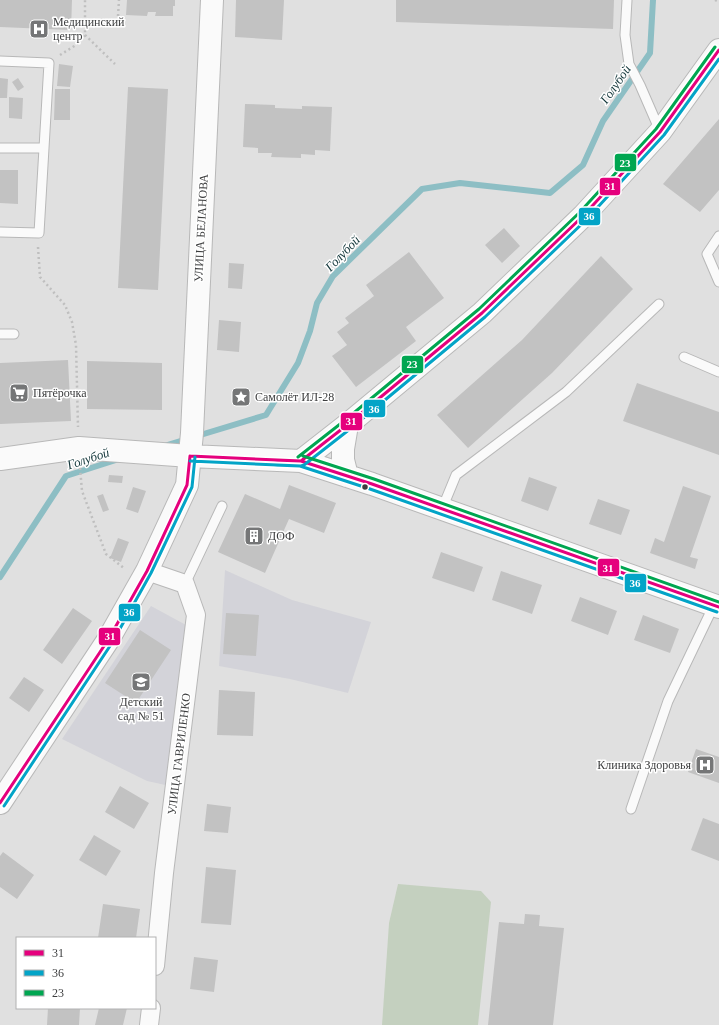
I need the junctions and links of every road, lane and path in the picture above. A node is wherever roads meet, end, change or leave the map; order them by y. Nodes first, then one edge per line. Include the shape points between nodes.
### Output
1 (85, 0) edge
2 (119, 0) edge
3 (212, 0) edge
4 (627, 0) edge
5 (715, 0) edge
6 (719, 2) edge
7 (118, 16) dead end
8 (85, 35) junction
9 (719, 50) edge
10 (0, 61) edge
11 (49, 63) junction
12 (115, 64) dead end
13 (660, 132) junction
14 (0, 148) edge
15 (44, 148) junction
16 (0, 232) edge
17 (39, 233) junction
18 (719, 236) edge
19 (719, 282) edge
20 (659, 304) dead end
21 (0, 334) edge
22 (14, 334) dead end
23 (684, 357) dead end
24 (719, 372) edge
25 (348, 425) junction
26 (79, 448) junction
27 (190, 456) junction
28 (0, 458) edge
29 (301, 461) junction
30 (347, 476) junction
31 (222, 506) dead end
32 (442, 509) junction
33 (126, 570) dead end
34 (147, 571) junction
35 (185, 584) junction
36 (717, 606) edge
37 (0, 803) edge
38 (631, 809) dead end
39 (156, 956) edge
40 (151, 1009) edge
41 (149, 1025) edge

1 - 8 path
2 - 7 path
3 - 27 street, УЛИЦА БЕЛАНОВА
4 - 13 lane via 625,35 629,64
5 - 6 path
8 - 11 path via 76,45
8 - 12 path
9 - 13 street
10 - 11 lane
11 - 15 lane
13 - 25 street via 583,216 482,313
14 - 15 lane
15 - 17 lane
16 - 17 lane
17 - 26 path via 40,277 64,305 72,322 76,345
18 - 19 lane via 707,254
20 - 32 lane via 566,392 456,475
21 - 22 lane
23 - 24 lane
25 - 29 street
25 - 30 street via 342,460
26 - 27 street
26 - 28 street
26 - 33 path via 82,490 106,554
27 - 29 street
27 - 34 street, УЛИЦА БЕЛАНОВА via 187,485
29 - 30 street
30 - 32 street
31 - 35 lane
32 - 36 street
34 - 35 street
34 - 37 street, УЛИЦА БЕЛАНОВА via 108,640
35 - 39 street, УЛИЦА ГАВРИЛЕНКО via 196,615
36 - 38 lane via 668,700
40 - 41 street

